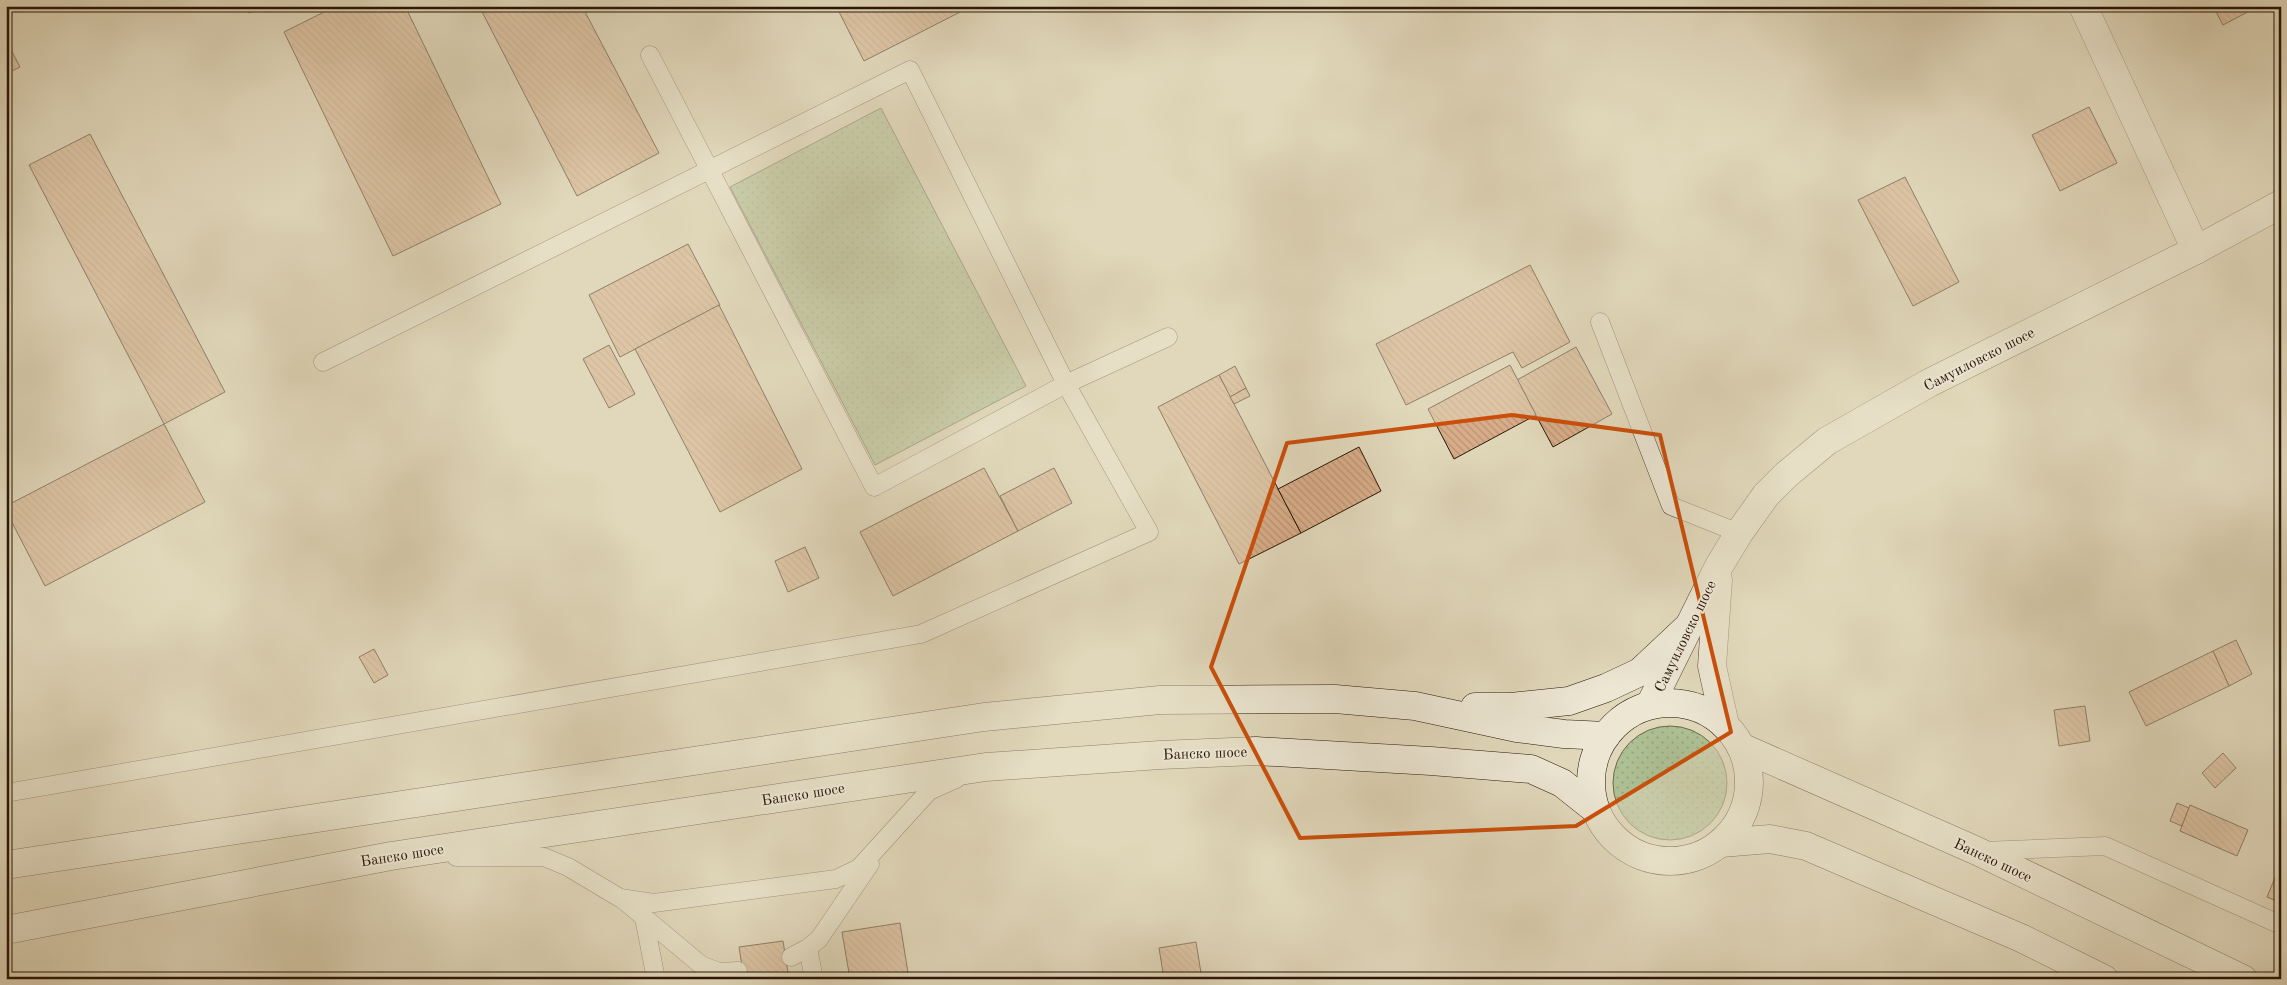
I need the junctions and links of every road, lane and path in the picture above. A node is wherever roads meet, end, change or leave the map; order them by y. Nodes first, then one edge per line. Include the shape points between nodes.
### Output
1 (2083, 6) edge
2 (650, 55) dead end
3 (710, 169) junction
4 (2281, 204) edge
5 (2196, 250) junction
6 (1600, 322) dead end
7 (1168, 337) dead end
8 (323, 362) dead end
9 (1066, 384) junction
10 (1739, 533) junction
11 (1719, 566) junction
12 (1689, 626) junction
13 (1650, 705) junction
14 (1415, 706) junction
15 (1725, 725) junction
16 (1606, 736) junction
17 (1741, 748) junction
18 (986, 767) junction
19 (6, 793) edge
20 (1596, 810) junction
21 (886, 840) junction
22 (1721, 843) junction
23 (1976, 851) junction
24 (391, 856) junction
25 (6, 865) edge
26 (620, 898) junction
27 (644, 918) junction
28 (2281, 925) edge
29 (6, 930) edge
30 (2021, 938) junction
31 (808, 948) junction
32 (791, 957) dead end
33 (738, 971) dead end
34 (703, 972) edge
35 (656, 979) edge
36 (814, 979) edge
37 (2088, 979) edge
38 (2104, 979) edge
39 (2243, 979) edge

1 - 5 main road
2 - 3 lane
3 - 8 lane
3 - 9 lane via 910,70
3 - 9 lane via 874,487
4 - 5 main road, Самуиловско шосе
5 - 10 main road, Самуиловско шосе via 1929,383 1827,441 1766,495
6 - 10 lane via 1671,506
7 - 9 lane
9 - 19 lane via 1149,532 921,634
10 - 11 main road, Самуиловско шосе
11 - 12 main road, Самуиловско шосе
11 - 15 main road, Самуиловско шосе via 1712,666
12 - 13 main road, Самуиловско шосе
12 - 14 main road via 1640,672 1569,701 1512,707
13 - 15 main road via 1677,703 1703,710
13 - 16 main road via 1625,716
14 - 16 main road via 1517,728
14 - 25 main road via 1335,698 1160,700 984,718
15 - 17 main road
16 - 20 main road via 1594,760 1591,785
17 - 22 main road via 1749,774 1747,801 1738,824
17 - 23 main road, Банско шосе
18 - 20 main road, Банско шосе via 1256,751 1431,760 1531,769 1562,783
18 - 21 lane via 929,791
18 - 24 main road, Банско шосе
20 - 22 main road via 1608,832 1627,849 1650,859 1675,862 1700,856
21 - 26 lane via 859,868 836,879 654,903
21 - 31 lane via 819,939
22 - 30 main road via 1770,839 1806,846
23 - 28 lane via 2104,846
23 - 39 main road, Банско шосе
24 - 26 lane via 544,857
24 - 29 main road, Банско шосе
26 - 27 lane
27 - 34 lane
27 - 35 lane
30 - 37 main road
30 - 38 main road
31 - 32 lane
31 - 36 lane
33 - 34 lane

